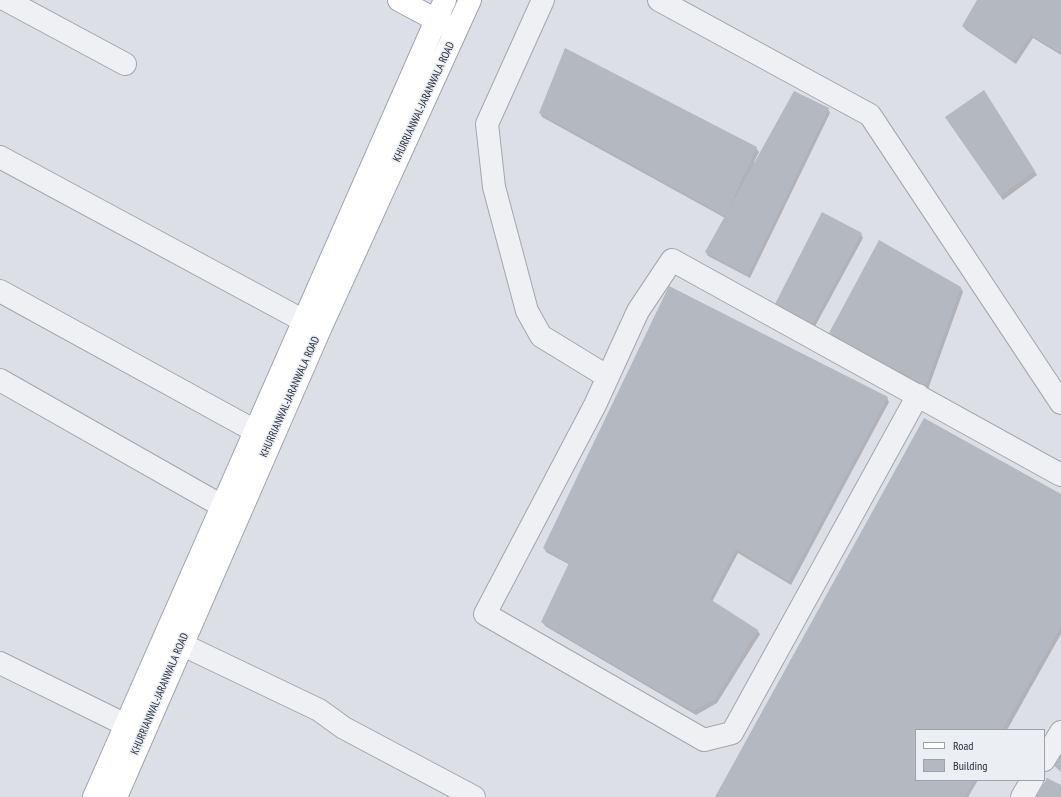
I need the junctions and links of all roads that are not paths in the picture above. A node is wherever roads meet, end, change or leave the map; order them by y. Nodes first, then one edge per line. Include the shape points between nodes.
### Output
1 (6, 0) edge
2 (399, 0) edge
3 (445, 0) edge
4 (470, 0) edge
5 (543, 0) edge
6 (659, 0) edge
7 (436, 20) junction
8 (456, 31) junction
9 (125, 64) dead end
10 (0, 157) edge
11 (0, 291) edge
12 (304, 321) junction
13 (608, 377) junction
14 (0, 380) edge
15 (918, 395) junction
16 (1061, 403) edge
17 (255, 431) junction
18 (1061, 475) edge
19 (222, 506) junction
20 (201, 576) junction
21 (181, 644) junction
22 (0, 662) edge
23 (126, 725) junction
24 (1061, 732) edge
25 (1045, 758) edge
26 (1031, 781) edge
27 (94, 797) edge
28 (116, 797) edge
29 (474, 797) edge
30 (1022, 797) edge

1 - 9 street
2 - 7 main road
3 - 7 main road, KHURRIANWAL-JARANWALA ROAD
4 - 8 main road, KHURRIANWAL-JARANWALA ROAD
5 - 13 street via 487,124 494,187 527,310 541,336
6 - 16 street via 870,115
7 - 8 main road
7 - 12 main road, KHURRIANWAL-JARANWALA ROAD
8 - 20 main road, KHURRIANWAL-JARANWALA ROAD via 317,336
10 - 12 street
11 - 17 street
12 - 17 main road, KHURRIANWAL-JARANWALA ROAD
13 - 15 street via 638,311 672,260
13 - 15 street via 485,614 704,740 732,733
14 - 19 street
15 - 18 street
17 - 19 main road, KHURRIANWAL-JARANWALA ROAD
19 - 20 main road, KHURRIANWAL-JARANWALA ROAD
20 - 21 main road, KHURRIANWAL-JARANWALA ROAD
20 - 23 main road, KHURRIANWAL-JARANWALA ROAD
21 - 28 main road, KHURRIANWAL-JARANWALA ROAD
21 - 29 street via 319,710 344,728
22 - 23 street
23 - 27 main road, KHURRIANWAL-JARANWALA ROAD
24 - 25 street
26 - 30 street

